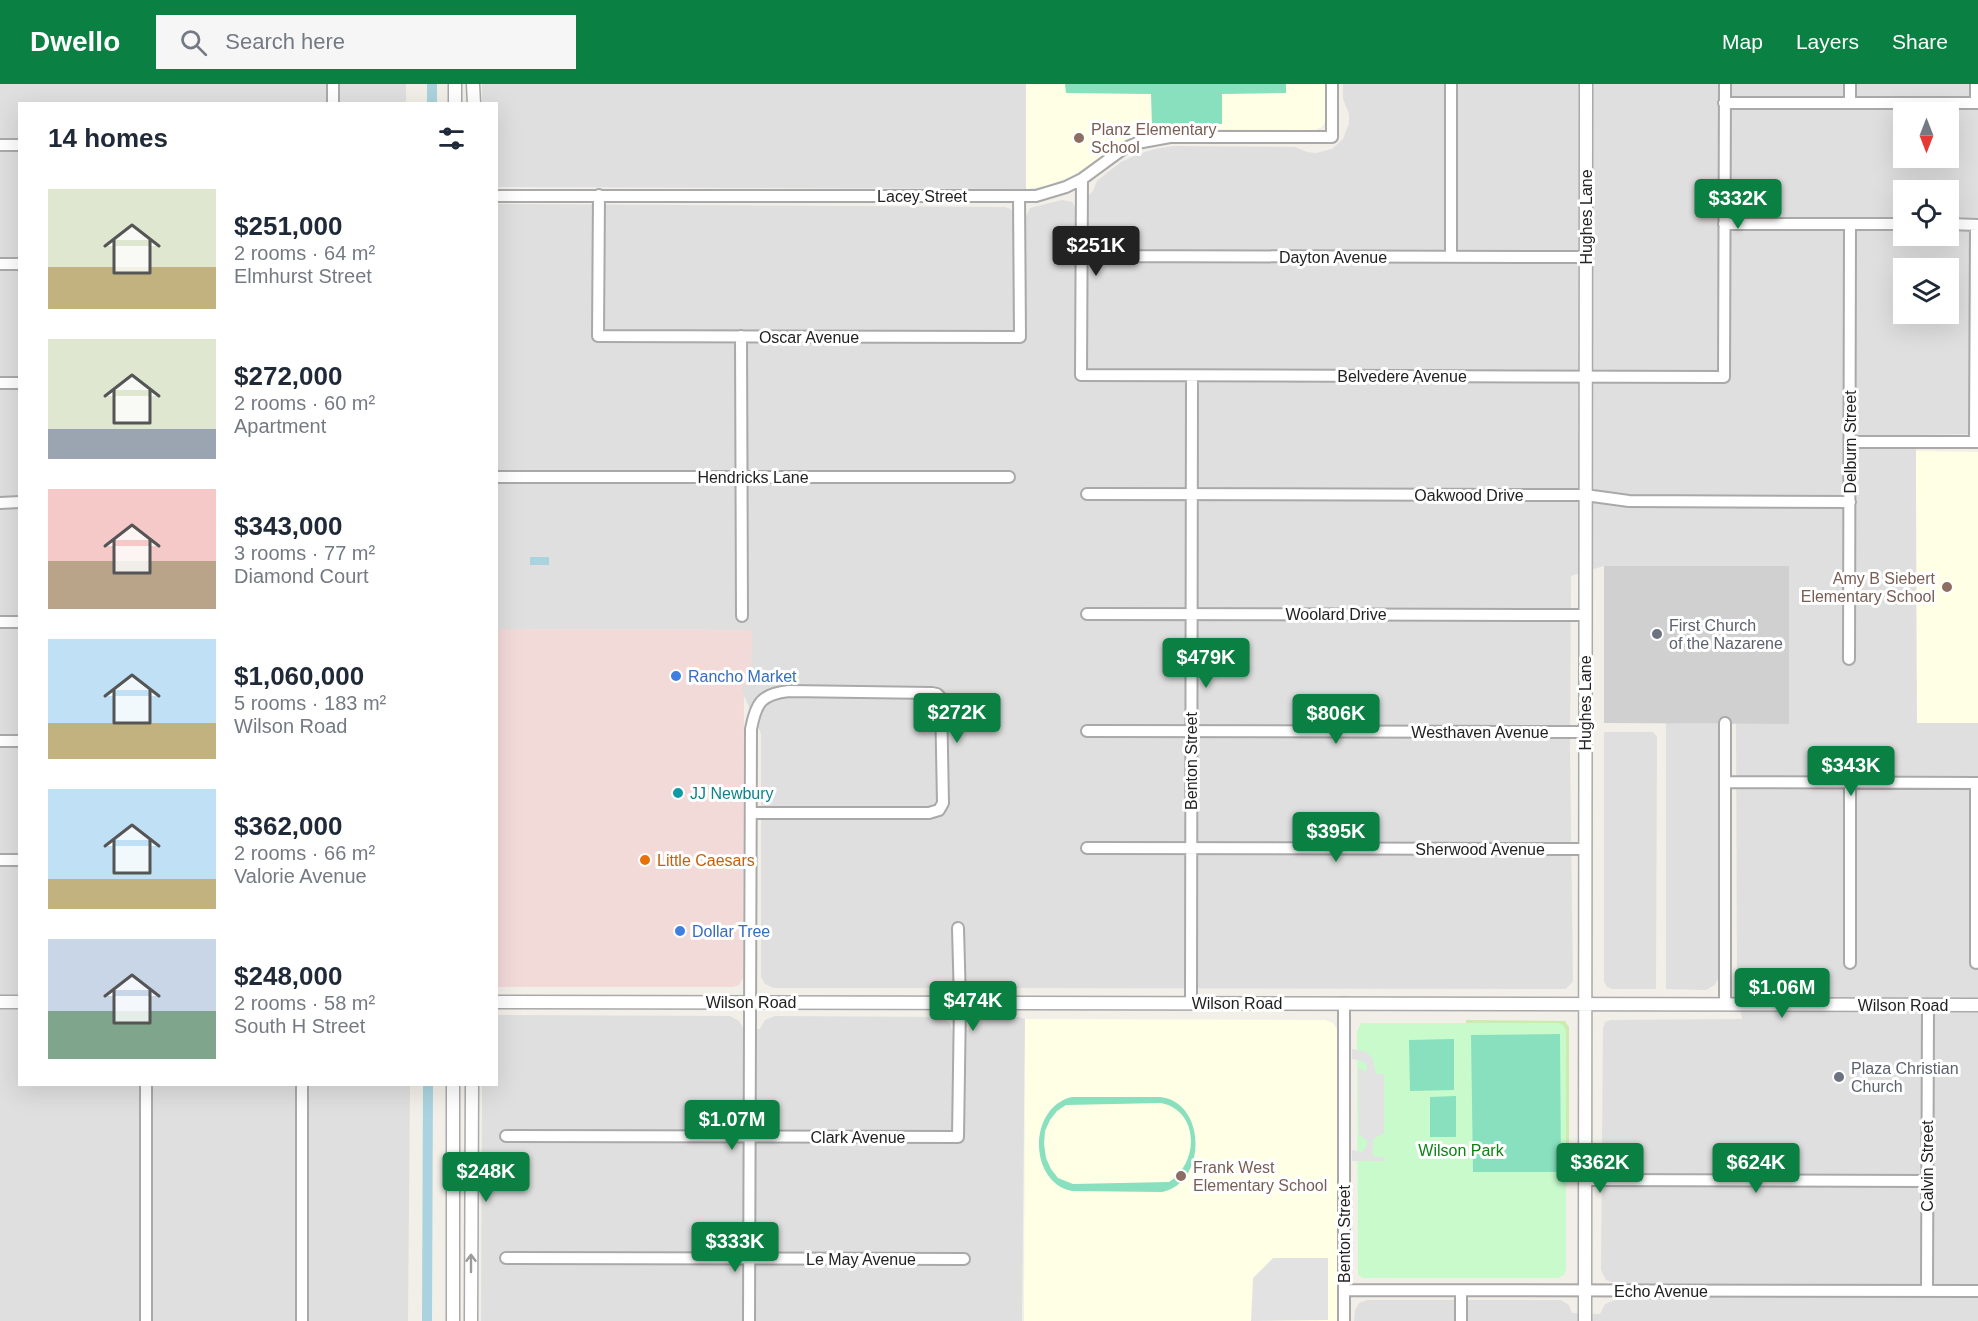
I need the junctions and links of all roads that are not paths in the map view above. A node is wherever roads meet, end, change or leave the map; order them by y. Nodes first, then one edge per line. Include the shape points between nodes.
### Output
1 (333, 84) edge
2 (455, 84) edge
3 (473, 84) edge
4 (1332, 84) edge
5 (1451, 84) edge
6 (1586, 84) edge
7 (1725, 84) edge
8 (1850, 84) edge
9 (1976, 84) edge
10 (333, 102) edge
11 (455, 102) edge
12 (474, 102) edge
13 (1725, 103) junction
14 (1850, 103) junction
15 (1977, 103) edge
16 (0, 145) edge
17 (18, 145) edge
18 (1082, 179) junction
19 (599, 195) junction
20 (498, 196) edge
21 (1019, 196) junction
22 (1724, 224) junction
23 (1850, 224) junction
24 (1893, 224) edge
25 (1959, 225) edge
26 (1977, 225) edge
27 (1081, 256) junction
28 (1451, 257) junction
29 (1586, 257) junction
30 (0, 264) edge
31 (18, 264) edge
32 (741, 336) junction
33 (1192, 376) junction
34 (1586, 376) junction
35 (0, 383) edge
36 (18, 383) edge
37 (1850, 442) junction
38 (1977, 442) edge
39 (498, 477) edge
40 (741, 477) junction
41 (1009, 477) dead end
42 (1087, 494) dead end
43 (1192, 495) junction
44 (1585, 495) junction
45 (0, 502) edge
46 (18, 502) edge
47 (1850, 502) junction
48 (1087, 614) dead end
49 (1191, 614) junction
50 (1585, 615) junction
51 (741, 616) dead end
52 (0, 622) edge
53 (18, 622) edge
54 (1849, 659) dead end
55 (1725, 723) dead end
56 (1087, 731) dead end
57 (1191, 731) junction
58 (1585, 732) junction
59 (0, 741) edge
60 (18, 741) edge
61 (1725, 782) junction
62 (1850, 783) junction
63 (1977, 783) edge
64 (751, 813) junction
65 (1087, 848) dead end
66 (1191, 848) junction
67 (1585, 849) junction
68 (0, 860) edge
69 (18, 860) edge
70 (958, 928) dead end
71 (1850, 963) dead end
72 (1976, 963) dead end
73 (0, 1002) edge
74 (18, 1002) edge
75 (498, 1002) edge
76 (749, 1002) junction
77 (960, 1002) junction
78 (1191, 1003) junction
79 (1344, 1004) junction
80 (1585, 1004) junction
81 (1725, 1004) junction
82 (1928, 1005) junction
83 (1978, 1005) edge
84 (146, 1086) edge
85 (302, 1086) edge
86 (453, 1086) edge
87 (472, 1086) edge
88 (506, 1136) dead end
89 (749, 1136) junction
90 (1585, 1180) junction
91 (1927, 1180) junction
92 (506, 1258) dead end
93 (749, 1259) junction
94 (964, 1259) dead end
95 (1344, 1290) junction
96 (1461, 1291) junction
97 (1585, 1291) junction
98 (1927, 1291) junction
99 (1978, 1291) edge
100 (146, 1321) edge
101 (302, 1321) edge
102 (453, 1321) edge
103 (471, 1321) edge
104 (749, 1321) edge
105 (1344, 1321) edge
106 (1461, 1321) edge
107 (1585, 1321) edge

1 - 10 street
2 - 11 street
3 - 12 street
4 - 18 street, Lacey Street via 1332,137 1154,139 1123,149
5 - 28 street
6 - 29 street, Hughes Lane
7 - 13 street
8 - 14 street
9 - 15 street
13 - 14 street
13 - 22 street
14 - 15 street
16 - 17 street
18 - 21 street, Lacey Street via 1052,192
18 - 27 street
19 - 20 street, Lacey Street
19 - 21 street, Lacey Street
19 - 32 street, Oscar Avenue via 598,336
21 - 32 street, Oscar Avenue via 1020,337
22 - 23 street
22 - 34 street, Belvedere Avenue via 1724,377
23 - 24 street
23 - 37 street, Delburn Street
25 - 26 street
26 - 38 street
27 - 28 street, Dayton Avenue
27 - 33 street, Belvedere Avenue via 1081,375
28 - 29 street, Dayton Avenue
29 - 34 street, Hughes Lane
30 - 31 street
32 - 40 street
33 - 34 street, Belvedere Avenue
33 - 43 street, Benton Street
34 - 44 street, Hughes Lane
35 - 36 street
37 - 38 street
37 - 47 street, Delburn Street
39 - 40 street, Hendricks Lane
40 - 41 street, Hendricks Lane
40 - 51 street
42 - 43 street, Oakwood Drive
43 - 44 street, Oakwood Drive
43 - 49 street, Benton Street
44 - 47 street, Oakwood Drive via 1629,501
44 - 50 street, Hughes Lane
45 - 46 street
47 - 54 street, Delburn Street
48 - 49 street, Woolard Drive
49 - 50 street, Woolard Drive
49 - 57 street, Benton Street
50 - 58 street, Hughes Lane
52 - 53 street
55 - 61 street
56 - 57 street, Westhaven Avenue
57 - 58 street, Westhaven Avenue
57 - 66 street, Benton Street
58 - 67 street, Hughes Lane
59 - 60 street
61 - 62 street
61 - 81 street
62 - 63 street
62 - 71 street
63 - 72 street
64 - 64 street via 751,729 755,711 764,698 789,691 937,694 941,698 943,803 939,810
64 - 76 street
65 - 66 street, Sherwood Avenue
66 - 67 street, Sherwood Avenue
66 - 78 street, Benton Street
67 - 80 street, Hughes Lane
68 - 69 street
70 - 77 street
73 - 74 street
75 - 76 street, Wilson Road
76 - 77 street, Wilson Road
76 - 89 street
77 - 78 street, Wilson Road
77 - 89 street, Clark Avenue via 958,1137
78 - 79 street, Wilson Road
79 - 80 street, Wilson Road
79 - 95 street, Benton Street
80 - 81 street, Wilson Road
80 - 90 street, Hughes Lane
81 - 82 street, Wilson Road
82 - 83 street, Wilson Road
82 - 91 street, Calvin Street
84 - 100 street
85 - 101 street
86 - 102 street
103 -> 87 street
88 - 89 street, Clark Avenue
89 - 93 street
90 - 91 street
90 - 97 street, Hughes Lane
91 - 98 street, Calvin Street
92 - 93 street, Le May Avenue
93 - 94 street, Le May Avenue
93 - 104 street
95 - 96 street, Echo Avenue
95 - 105 street, Benton Street
96 - 97 street, Echo Avenue
96 - 106 street
97 - 98 street, Echo Avenue
97 - 107 street, Hughes Lane
98 - 99 street, Echo Avenue

